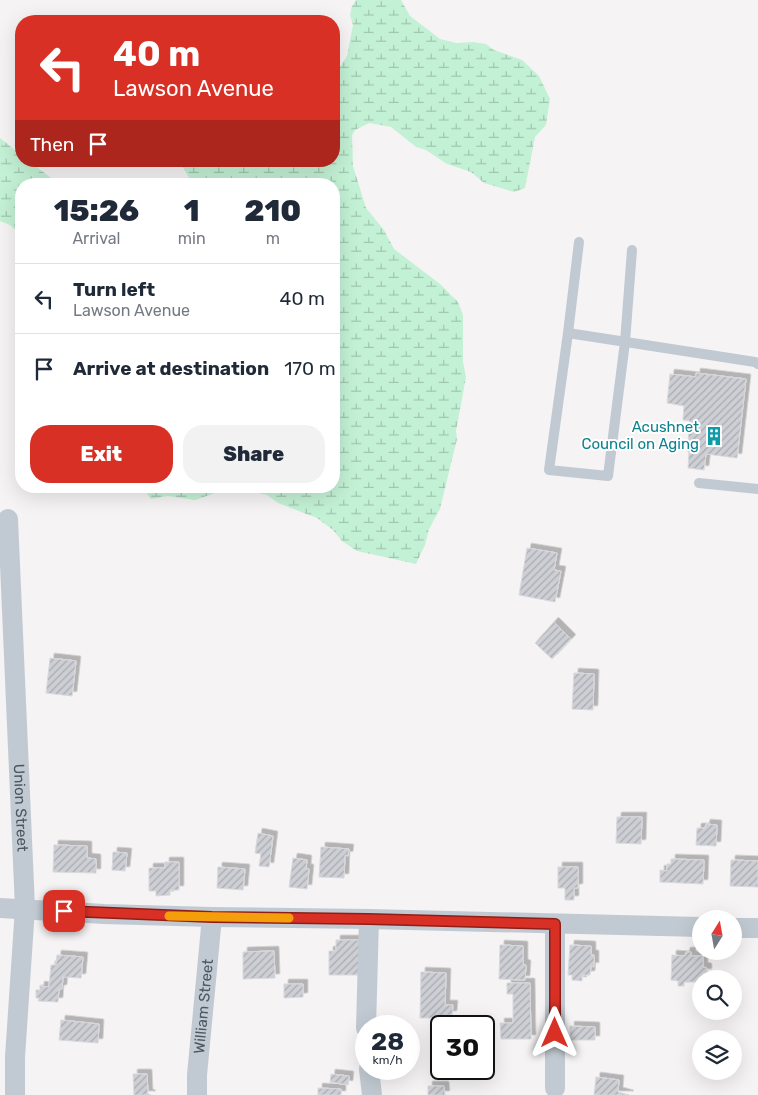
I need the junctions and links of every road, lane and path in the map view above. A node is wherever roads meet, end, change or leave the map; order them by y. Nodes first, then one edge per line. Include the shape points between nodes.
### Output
1 (579, 242) dead end
2 (632, 250) dead end
3 (568, 333) junction
4 (625, 342) junction
5 (758, 364) edge
6 (699, 484) dead end
7 (758, 489) edge
8 (4, 516) edge
9 (0, 908) edge
10 (25, 908) junction
11 (212, 917) junction
12 (368, 919) junction
13 (555, 924) junction
14 (692, 927) edge
15 (742, 928) edge
16 (758, 928) edge
17 (366, 1015) edge
18 (371, 1080) edge
19 (555, 1088) dead end
20 (15, 1095) edge
21 (197, 1095) edge
22 (372, 1095) edge

1 - 3 lane
2 - 4 lane
3 - 4 lane
3 - 4 lane via 550,470 608,476
4 - 5 lane
6 - 7 lane
8 - 10 street, Union Street
9 - 10 street
10 - 11 street
10 - 20 street, Union Street
11 - 12 street
11 - 21 street, William Street
12 - 13 street
12 - 17 street
13 - 14 street
13 - 19 street
15 - 16 street
18 - 22 street

